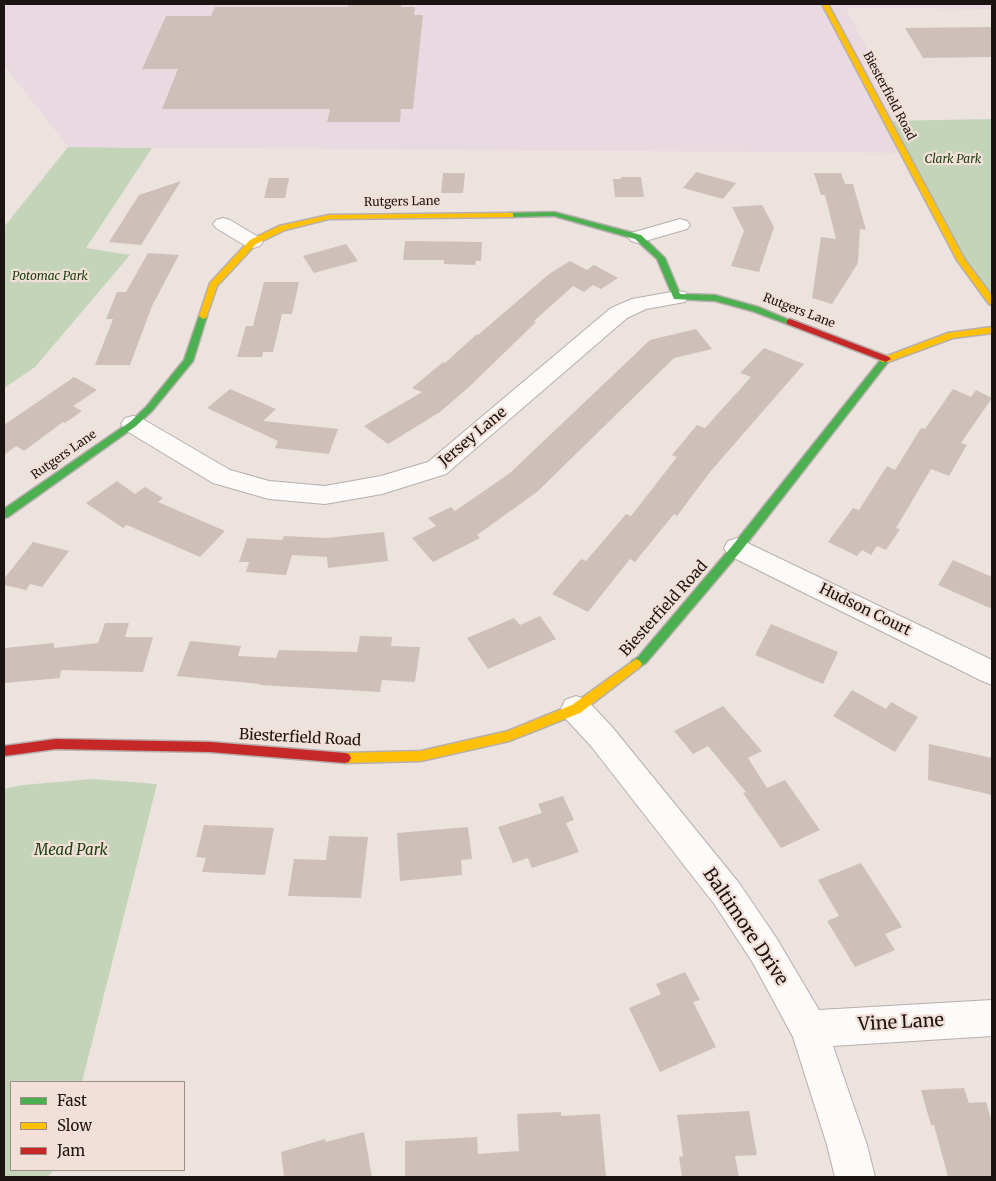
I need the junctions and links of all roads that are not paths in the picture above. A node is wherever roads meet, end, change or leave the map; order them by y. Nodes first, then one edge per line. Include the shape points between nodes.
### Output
1 (825, 4) edge
2 (223, 224) dead end
3 (680, 225) dead end
4 (638, 237) junction
5 (253, 242) junction
6 (676, 297) junction
7 (992, 302) edge
8 (992, 330) edge
9 (886, 359) junction
10 (133, 424) junction
11 (4, 514) edge
12 (737, 548) junction
13 (992, 673) edge
14 (576, 709) junction
15 (4, 751) edge
16 (992, 1018) edge
17 (809, 1029) junction
18 (856, 1177) edge

1 - 7 street, Biesterfield Road via 961,260
2 - 5 street
3 - 4 street
4 - 5 street, Rutgers Lane via 554,214 524,214 329,217 282,228
4 - 6 street, Rutgers Lane via 661,258
5 - 10 street, Rutgers Lane via 213,285 188,361
6 - 9 street, Rutgers Lane via 715,298 755,308
6 - 10 street, Jersey Lane via 640,304 619,313 437,468 382,485 325,495 269,490 222,477
8 - 9 street via 951,335
9 - 12 street, Biesterfield Road
10 - 11 street, Rutgers Lane
12 - 13 street, Hudson Court
12 - 14 street, Biesterfield Road via 642,660
14 - 15 street, Biesterfield Road via 509,736 421,756 330,758 210,747 56,744
14 - 17 street, Baltimore Drive via 727,894
16 - 17 street, Vine Lane
17 - 18 street, Baltimore Drive

